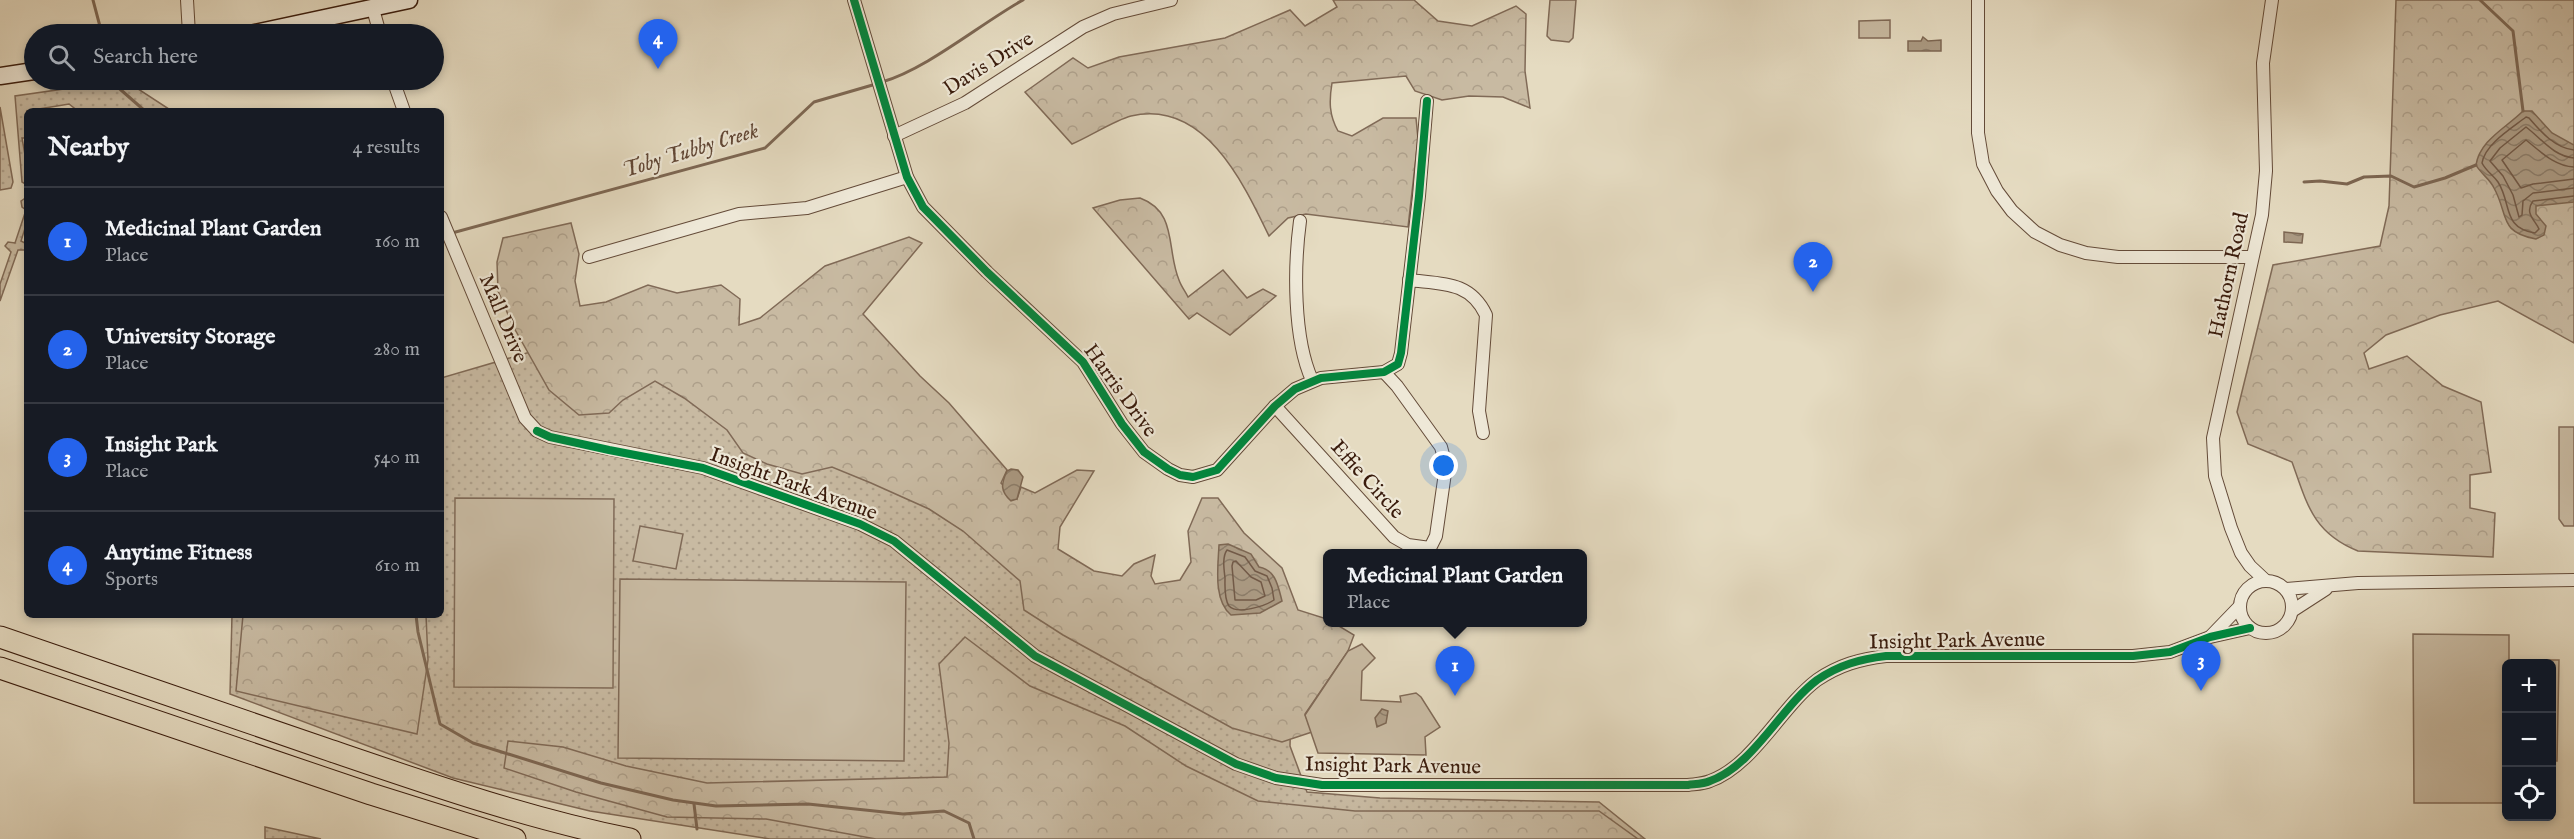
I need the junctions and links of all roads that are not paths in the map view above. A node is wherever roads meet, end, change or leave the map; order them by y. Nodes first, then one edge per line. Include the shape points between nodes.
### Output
1 (187, 0) edge
2 (409, 0) edge
3 (854, 0) edge
4 (1171, 0) edge
5 (1978, 0) edge
6 (2272, 0) edge
7 (373, 9) junction
8 (188, 24) edge
9 (299, 24) edge
10 (377, 24) edge
11 (24, 72) edge
12 (0, 76) edge
13 (397, 90) edge
14 (1427, 101) dead end
15 (403, 108) edge
16 (894, 136) junction
17 (907, 177) junction
18 (1300, 221) dead end
19 (444, 224) edge
20 (590, 256) dead end
21 (2252, 257) junction
22 (1409, 280) junction
23 (1384, 372) junction
24 (1312, 380) junction
25 (1275, 406) junction
26 (537, 431) joint
27 (1483, 433) dead end
28 (2241, 553) junction
29 (2265, 580) junction
30 (2574, 580) edge
31 (2329, 587) junction
32 (2286, 589) junction
33 (2244, 591) junction
34 (2239, 607) junction
35 (2292, 611) junction
36 (2250, 628) junction
37 (0, 637) edge
38 (2210, 637) junction
39 (0, 668) edge
40 (515, 839) edge
41 (630, 839) edge

1 - 8 street
2 - 7 main road
3 - 16 street, Harris Drive
4 - 16 street, Davis Drive via 1113,14 1083,27 965,103
5 - 21 street via 1978,133 1983,164 2012,211 2035,232 2086,253 2118,257
6 - 21 street, Hathorn Road via 2263,63 2266,171 2262,215
7 - 9 main road
7 - 10 street
11 - 12 main road
13 - 15 street
14 - 22 street
16 - 17 street, Harris Drive
17 - 20 street via 807,208 739,214
17 - 25 street, Harris Drive via 923,207 1083,362 1144,452 1168,469 1193,477 1217,470
18 - 24 street via 1296,289 1306,366
19 - 26 street, Mall Drive via 525,418
21 - 28 street, Hathorn Road via 2213,438 2215,476
22 - 23 street via 1400,360
22 - 27 street via 1457,286 1481,303 1486,315 1479,411
23 - 24 street, Harris Drive
23 - 25 street, Effie Circle via 1441,447 1446,466 1436,536 1430,548 1408,545 1394,537
24 - 25 street, Harris Drive
26 - 38 street, Insight Park Avenue via 550,437 703,468 860,524 894,541 1035,656 1236,764 1276,778 1322,785 1708,783 1726,773 1755,747 1816,682 1845,664 1862,659 2133,656 2170,652
28 - 29 street, Hathorn Road
28 - 33 street, Hathorn Road
29 - 32 street, Hathorn Road
29 - 33 street
30 - 31 street, Hathorn Road via 2358,583
31 - 32 street, Hathorn Road
31 - 35 street, Hathorn Road
32 - 35 street
33 - 34 street, Hathorn Road
34 - 36 street
34 - 38 street
35 - 36 street, Hathorn Road via 2286,624 2273,632
36 - 38 street, Insight Park Avenue
37 - 41 highway via 394,772 498,805
39 - 40 highway

